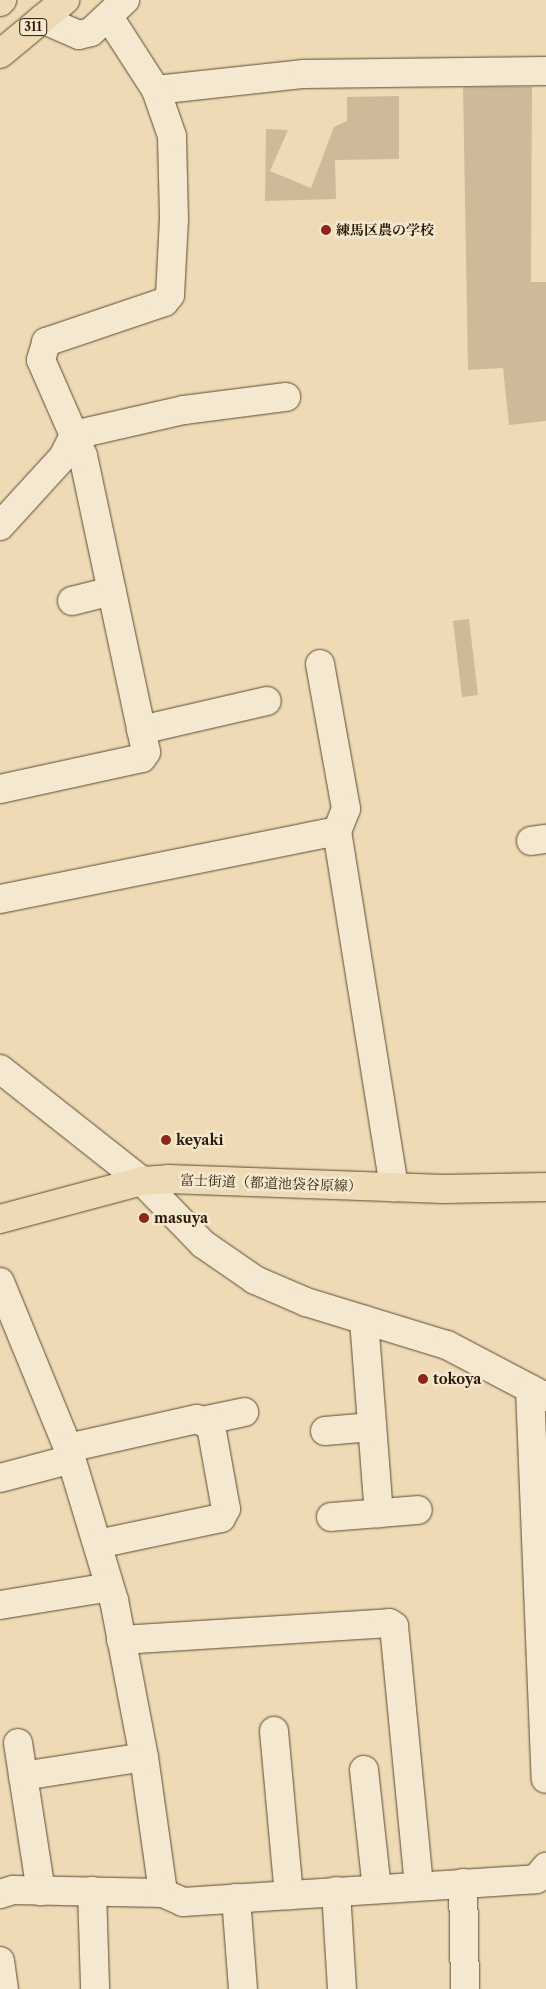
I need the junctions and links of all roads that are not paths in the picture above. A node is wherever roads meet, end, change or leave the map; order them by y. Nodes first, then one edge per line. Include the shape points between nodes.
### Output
1 (65, 0) edge
2 (117, 9) edge
3 (42, 19) junction
4 (0, 54) edge
5 (546, 71) edge
6 (156, 90) junction
7 (286, 397) dead end
8 (74, 435) junction
9 (0, 526) edge
10 (112, 592) junction
11 (72, 600) dead end
12 (320, 664) dead end
13 (267, 701) dead end
14 (141, 730) junction
15 (0, 789) edge
16 (337, 831) junction
17 (0, 900) edge
18 (0, 1069) edge
19 (142, 1181) junction
20 (394, 1187) junction
21 (546, 1187) edge
22 (0, 1219) edge
23 (0, 1282) edge
24 (364, 1320) junction
25 (538, 1393) edge
26 (244, 1412) dead end
27 (206, 1420) junction
28 (372, 1427) junction
29 (325, 1431) dead end
30 (70, 1453) junction
31 (0, 1478) edge
32 (418, 1510) dead end
33 (379, 1513) junction
34 (331, 1517) dead end
35 (98, 1544) junction
36 (110, 1587) junction
37 (0, 1605) edge
38 (121, 1640) junction
39 (274, 1731) dead end
40 (18, 1743) dead end
41 (144, 1757) junction
42 (364, 1770) dead end
43 (23, 1776) junction
44 (546, 1779) edge
45 (545, 1875) edge
46 (463, 1883) junction
47 (419, 1885) junction
48 (376, 1889) junction
49 (41, 1890) junction
50 (92, 1891) junction
51 (336, 1891) junction
52 (163, 1893) junction
53 (0, 1894) edge
54 (289, 1895) junction
55 (236, 1898) junction
56 (0, 1961) edge
57 (4, 1989) edge
58 (95, 1989) edge
59 (243, 1989) edge
60 (342, 1989) edge
61 (465, 1989) edge

1 - 3 main road, 311
2 - 3 street via 78,35
2 - 6 street
3 - 4 main road, 311
5 - 6 street via 304,74
6 - 8 street via 172,136 174,219 170,295 164,302 46,342 41,360
7 - 8 street via 184,410
8 - 9 street via 63,457
8 - 10 street
10 - 11 street
10 - 14 street
12 - 16 street via 346,809
13 - 14 street
14 - 15 street via 146,752 142,758
16 - 17 street
16 - 20 street
18 - 19 street
19 - 20 main road, 富士街道（都道池袋谷原線） via 246,1179
19 - 22 main road, 富士街道（都道池袋谷原線）
19 - 24 street via 221,1259 306,1302
20 - 21 main road, 富士街道（都道池袋谷原線）
23 - 30 street
24 - 25 street via 447,1345
24 - 28 street
25 - 44 street
26 - 27 street
27 - 30 street
27 - 35 street via 226,1509 221,1518
28 - 29 street
28 - 33 street
30 - 31 street
30 - 35 street
32 - 33 street
33 - 34 street
35 - 36 street
36 - 37 street
36 - 38 street
38 - 41 street
38 - 47 street via 394,1626
39 - 54 street
40 - 43 street
41 - 43 street
41 - 52 street
42 - 48 street
43 - 49 street
45 - 46 street via 536,1879
46 - 47 street
46 - 61 street
47 - 48 street
48 - 51 street
49 - 50 street
49 - 53 street
50 - 52 street
50 - 58 street
51 - 54 street
51 - 60 street
52 - 55 street via 183,1902
54 - 55 street
55 - 59 street
56 - 57 street

